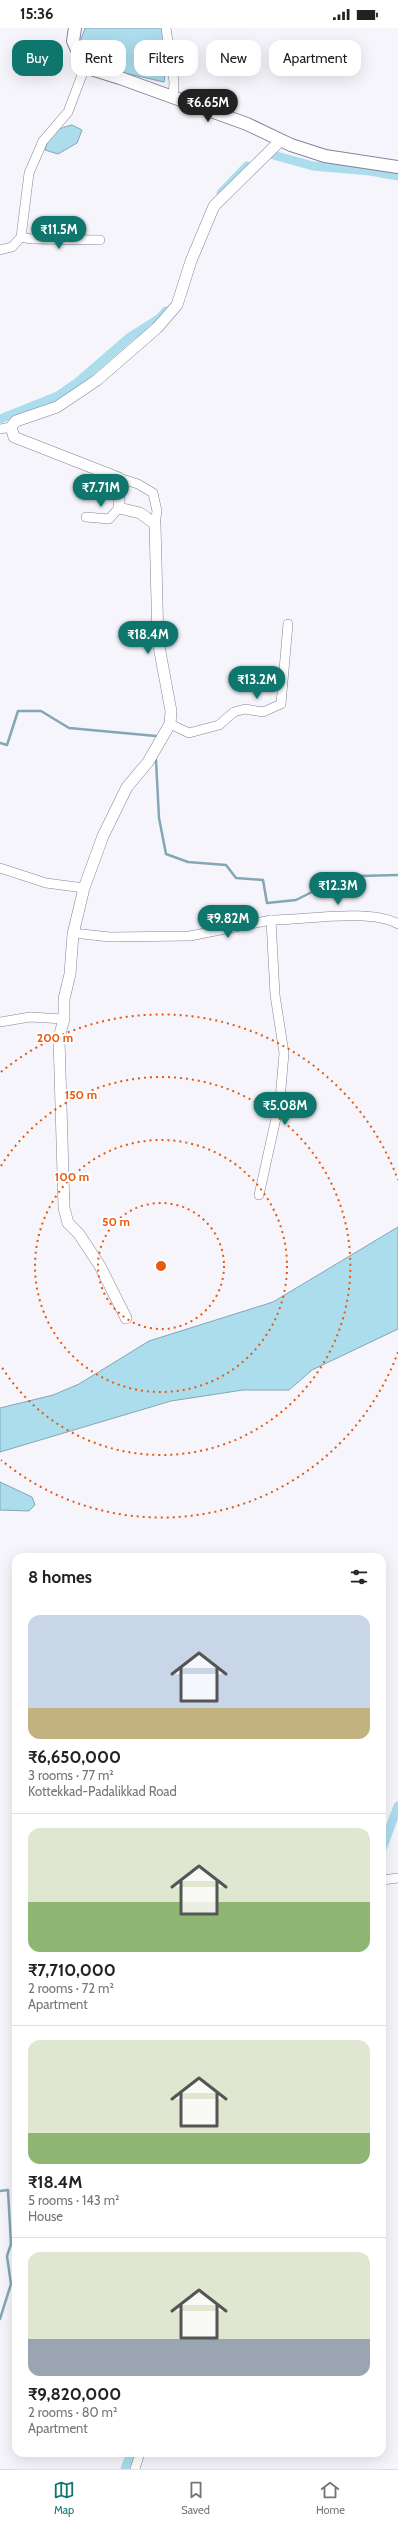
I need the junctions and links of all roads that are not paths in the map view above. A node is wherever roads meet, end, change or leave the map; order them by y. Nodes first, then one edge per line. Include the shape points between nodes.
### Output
1 (75, 28) edge
2 (166, 28) edge
3 (72, 40) edge
4 (82, 76) edge
5 (111, 76) edge
6 (173, 97) junction
7 (278, 144) junction
8 (398, 167) edge
9 (21, 237) junction
10 (100, 240) dead end
11 (0, 250) edge
12 (5, 428) edge
13 (119, 478) junction
14 (119, 508) junction
15 (86, 517) dead end
16 (155, 524) junction
17 (288, 624) dead end
18 (170, 724) junction
19 (0, 868) edge
20 (84, 888) junction
21 (271, 920) junction
22 (398, 924) edge
23 (73, 933) junction
24 (64, 1019) junction
25 (0, 1022) edge
26 (259, 1194) dead end
27 (126, 1318) dead end
28 (398, 1878) edge
29 (386, 1880) edge
30 (139, 2457) edge
31 (135, 2469) edge

1 - 3 main road
2 - 6 street via 174,82
4 - 9 street via 68,112 43,141 29,173
5 - 6 main road
6 - 7 main road via 247,124
7 - 8 main road via 325,156
7 - 12 street via 214,206 191,261 177,305 157,328 96,380 64,403 16,421
9 - 10 street
9 - 11 street via 12,247
12 - 13 street via 14,437
13 - 14 street
13 - 16 street via 153,492 157,511
14 - 15 street via 108,519
14 - 16 street via 140,513
16 - 18 street via 158,641 171,711
17 - 18 street via 281,704 263,712 245,709 234,712 219,725 189,733
18 - 20 street via 148,762 127,787 103,836
19 - 20 street via 46,883
20 - 23 street
21 - 22 street via 351,916
21 - 23 street via 190,936 110,937
21 - 26 street via 275,995 284,1053 280,1100
23 - 24 street via 70,974 64,999
24 - 25 street via 30,1017
24 - 27 street via 59,1038 64,1208 68,1223 79,1234 100,1266
28 - 29 street
30 - 31 street

